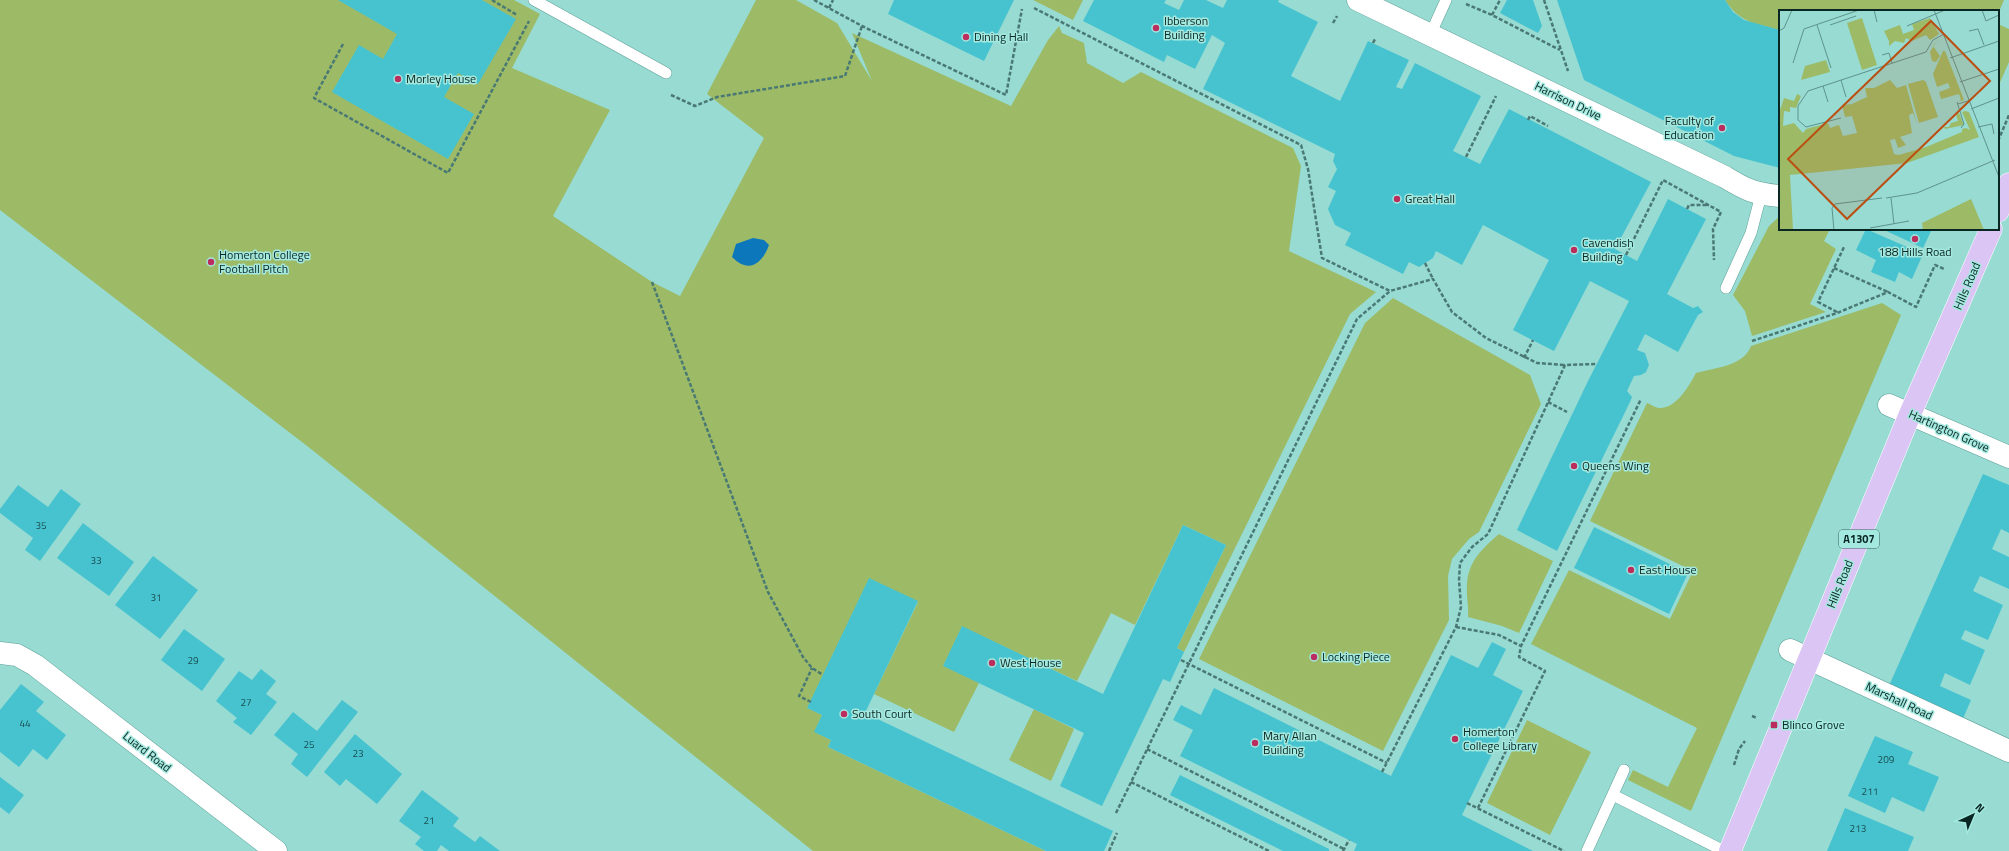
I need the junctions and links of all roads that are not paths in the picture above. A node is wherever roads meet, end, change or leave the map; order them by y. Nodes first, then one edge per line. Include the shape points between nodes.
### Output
1 (534, 0) edge
2 (1358, 0) edge
3 (1446, 0) edge
4 (1430, 35) junction
5 (666, 73) dead end
6 (1999, 180) edge
7 (2009, 184) edge
8 (1770, 195) edge
9 (1999, 209) edge
10 (1991, 230) edge
11 (1726, 288) dead end
12 (1889, 405) dead end
13 (1910, 414) junction
14 (2009, 457) edge
15 (1790, 650) dead end
16 (8, 654) edge
17 (1809, 660) junction
18 (2009, 751) edge
19 (1624, 770) dead end
20 (1613, 795) junction
21 (276, 851) edge
22 (1587, 851) edge
23 (1724, 851) edge
24 (1730, 851) edge

1 - 5 lane
2 - 4 street, Harrison Drive
3 - 4 lane
4 - 8 street, Harrison Drive via 1748,191
6 - 7 street
7 - 9 main road
8 - 11 lane
10 - 13 main road, Hills Road / A1307
12 - 13 street, Hartington Grove
13 - 14 street, Hartington Grove
13 - 17 main road, Hills Road / A1307
15 - 17 street, Marshall Road
16 - 21 street, Luard Road via 35,665
17 - 18 street, Marshall Road
17 - 24 main road, Hills Road / A1307
19 - 20 lane
20 - 22 lane
20 - 23 lane

